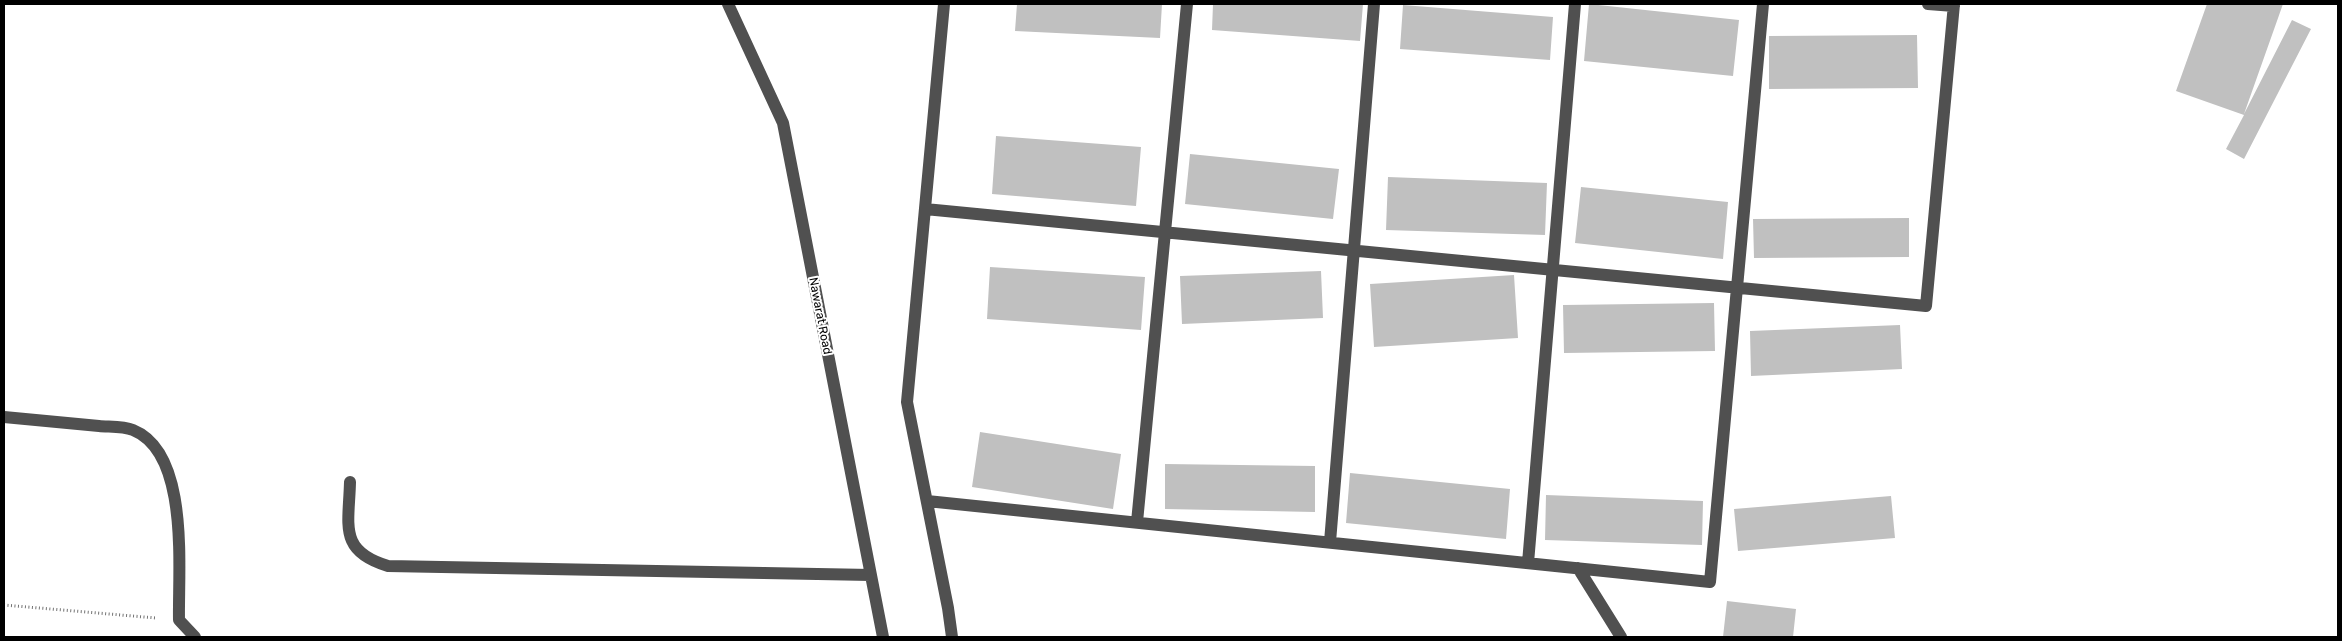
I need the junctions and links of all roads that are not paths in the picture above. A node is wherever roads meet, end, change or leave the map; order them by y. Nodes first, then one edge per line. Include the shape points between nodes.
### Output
1 (728, 4) edge
2 (944, 4) edge
3 (1187, 4) edge
4 (1374, 4) edge
5 (1575, 4) edge
6 (1763, 4) edge
7 (1928, 4) edge
8 (1954, 5) edge
9 (925, 209) junction
10 (1165, 232) junction
11 (1354, 251) junction
12 (1552, 270) junction
13 (1737, 288) junction
14 (4, 416) edge
15 (350, 482) dead end
16 (927, 501) junction
17 (1137, 522) junction
18 (1330, 542) junction
19 (1528, 563) junction
20 (1578, 568) junction
21 (871, 575) junction
22 (195, 637) edge
23 (883, 637) edge
24 (952, 637) edge
25 (1621, 637) edge

1 - 21 street, Nawarat Road via 783,123
2 - 9 street
3 - 10 street
4 - 11 street
5 - 12 street
6 - 13 street
7 - 8 street
8 - 13 street via 1926,306
9 - 10 street
9 - 16 street via 907,402
10 - 11 street
10 - 17 street
11 - 12 street
11 - 18 street
12 - 13 street
12 - 19 street
13 - 20 street via 1710,582
14 - 22 street via 132,429 152,442 172,481 177,514 179,620
15 - 21 street via 349,532 356,550 370,560 388,566
16 - 17 street
16 - 24 street
17 - 18 street
18 - 19 street
19 - 20 street
20 - 25 street
21 - 23 street, Nawarat Road

